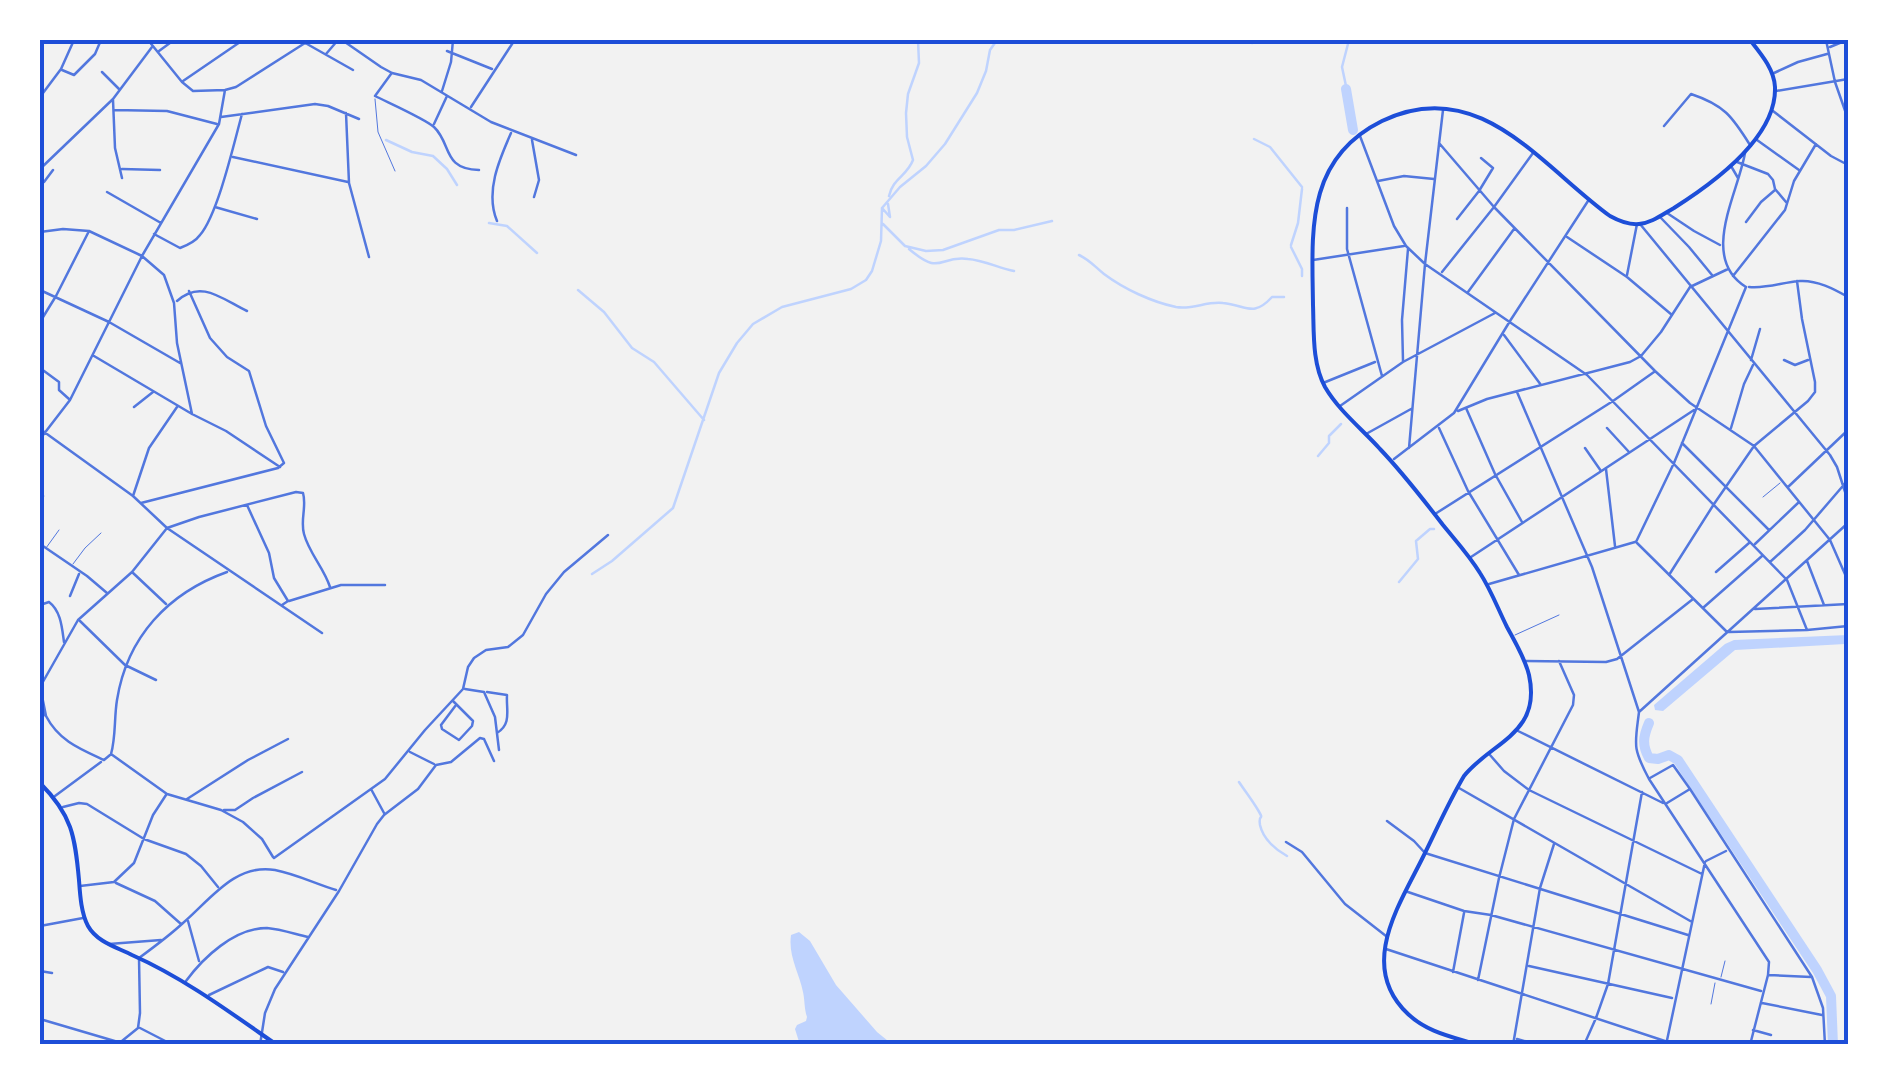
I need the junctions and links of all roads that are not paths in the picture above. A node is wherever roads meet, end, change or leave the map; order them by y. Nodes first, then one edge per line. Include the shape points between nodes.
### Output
1 (74, 40) edge
2 (102, 40) edge
3 (148, 40) edge
4 (174, 40) edge
5 (242, 40) edge
6 (300, 40) edge
7 (340, 40) edge
8 (453, 40) edge
9 (1750, 40) edge
10 (1826, 40) edge
11 (1847, 40) edge
12 (234, 42) edge
13 (514, 42) edge
14 (305, 43) junction
15 (153, 46) junction
16 (1828, 48) junction
17 (158, 52) junction
18 (450, 52) junction
19 (1829, 54) junction
20 (324, 56) junction
21 (61, 69) junction
22 (353, 70) dead end
23 (494, 70) junction
24 (102, 72) dead end
25 (392, 73) junction
26 (1772, 74) junction
27 (1848, 79) edge
28 (182, 82) junction
29 (1835, 82) junction
30 (119, 90) junction
31 (225, 90) junction
32 (1775, 91) junction
33 (442, 92) junction
34 (376, 96) junction
35 (447, 96) junction
36 (40, 97) edge
37 (113, 99) junction
38 (1443, 108) junction
39 (114, 110) junction
40 (470, 110) junction
41 (1771, 110) junction
42 (346, 113) junction
43 (242, 114) junction
44 (1848, 115) edge
45 (221, 116) junction
46 (359, 119) dead end
47 (219, 124) junction
48 (433, 126) junction
49 (1664, 126) dead end
50 (511, 131) junction
51 (1360, 134) junction
52 (531, 139) junction
53 (1756, 139) junction
54 (1439, 143) junction
55 (1816, 144) junction
56 (1750, 145) junction
57 (1532, 152) junction
58 (1746, 152) junction
59 (576, 155) dead end
60 (231, 156) junction
61 (1481, 158) dead end
62 (1734, 164) junction
63 (1848, 164) edge
64 (1743, 165) junction
65 (40, 169) edge
66 (53, 170) dead end
67 (120, 170) junction
68 (160, 170) dead end
69 (478, 170) dead end
70 (395, 171) dead end
71 (1800, 171) junction
72 (122, 178) dead end
73 (1435, 179) junction
74 (1376, 182) junction
75 (40, 183) edge
76 (349, 183) junction
77 (1738, 185) junction
78 (1775, 189) junction
79 (1480, 191) junction
80 (108, 192) dead end
81 (534, 197) dead end
82 (1589, 200) junction
83 (1788, 205) junction
84 (214, 207) junction
85 (1494, 207) junction
86 (1348, 208) dead end
87 (1666, 212) junction
88 (1660, 217) junction
89 (257, 219) dead end
90 (1457, 219) dead end
91 (498, 221) dead end
92 (1746, 222) dead end
93 (162, 223) junction
94 (1638, 224) junction
95 (1514, 228) junction
96 (88, 231) junction
97 (40, 232) edge
98 (154, 234) junction
99 (1566, 236) junction
100 (1722, 246) junction
101 (1407, 247) junction
102 (142, 256) junction
103 (368, 256) dead end
104 (1349, 256) junction
105 (1313, 260) junction
106 (1548, 263) junction
107 (1425, 264) junction
108 (1728, 269) junction
109 (1441, 273) junction
110 (1627, 276) junction
111 (1712, 276) junction
112 (1733, 276) junction
113 (1797, 281) junction
114 (1690, 287) junction
115 (1746, 287) junction
116 (40, 290) edge
117 (189, 291) junction
118 (1468, 292) junction
119 (56, 296) junction
120 (1848, 298) edge
121 (174, 303) junction
122 (247, 311) dead end
123 (1497, 312) junction
124 (1672, 316) junction
125 (1510, 321) junction
126 (40, 322) edge
127 (110, 322) junction
128 (1760, 329) dead end
129 (1727, 331) junction
130 (1504, 333) junction
131 (1418, 354) junction
132 (93, 356) junction
133 (1640, 356) junction
134 (1784, 360) dead end
135 (1810, 360) junction
136 (1377, 362) junction
137 (1403, 362) junction
138 (1752, 362) junction
139 (180, 363) junction
140 (40, 368) edge
141 (1655, 371) junction
142 (1587, 375) junction
143 (1382, 376) junction
144 (1323, 383) junction
145 (1542, 386) junction
146 (154, 392) junction
147 (1518, 392) junction
148 (70, 400) junction
149 (1613, 401) junction
150 (178, 405) junction
151 (1340, 407) junction
152 (1465, 407) junction
153 (134, 408) dead end
154 (1412, 408) junction
155 (1696, 408) junction
156 (1794, 412) junction
157 (1454, 413) junction
158 (192, 414) junction
159 (1438, 426) junction
160 (1607, 428) dead end
161 (1730, 429) junction
162 (1848, 430) edge
163 (42, 431) edge
164 (1366, 434) junction
165 (40, 439) edge
166 (1650, 439) junction
167 (1682, 443) junction
168 (1542, 445) junction
169 (1754, 446) junction
170 (1409, 448) junction
171 (1586, 448) dead end
172 (1826, 450) junction
173 (1629, 452) junction
174 (1391, 461) junction
175 (1674, 463) junction
176 (282, 466) junction
177 (1604, 469) junction
178 (1495, 474) junction
179 (1782, 480) junction
180 (1848, 480) edge
181 (1788, 486) junction
182 (1842, 486) junction
183 (1725, 488) junction
184 (1468, 491) junction
185 (134, 496) junction
186 (1563, 496) junction
187 (1763, 497) dead end
188 (1848, 501) edge
189 (1799, 502) junction
190 (141, 503) junction
191 (247, 504) junction
192 (1714, 504) junction
193 (1434, 514) junction
194 (1814, 520) junction
195 (1522, 522) junction
196 (1848, 523) edge
197 (167, 528) junction
198 (59, 530) dead end
199 (1769, 530) junction
200 (101, 533) dead end
201 (608, 536) dead end
202 (1496, 540) junction
203 (1830, 540) junction
204 (1636, 542) junction
205 (40, 544) edge
206 (1752, 544) junction
207 (1615, 547) junction
208 (46, 548) junction
209 (1763, 555) junction
210 (1587, 556) junction
211 (1470, 558) junction
212 (1807, 561) junction
213 (1770, 562) junction
214 (72, 566) junction
215 (230, 570) junction
216 (80, 571) junction
217 (132, 572) junction
218 (1716, 572) dead end
219 (1668, 574) junction
220 (1518, 575) junction
221 (1787, 580) junction
222 (1848, 581) edge
223 (1487, 584) junction
224 (386, 585) dead end
225 (330, 587) junction
226 (108, 594) junction
227 (70, 596) dead end
228 (1693, 599) junction
229 (288, 602) junction
230 (1848, 604) edge
231 (40, 605) edge
232 (167, 605) junction
233 (281, 605) junction
234 (1797, 606) junction
235 (1825, 606) junction
236 (1702, 608) junction
237 (1754, 609) junction
238 (1559, 615) dead end
239 (78, 620) junction
240 (1848, 626) edge
241 (1807, 630) junction
242 (1727, 632) junction
243 (322, 633) dead end
244 (1512, 636) junction
245 (64, 644) junction
246 (1620, 658) junction
247 (1524, 661) junction
248 (1558, 661) junction
249 (125, 666) junction
250 (156, 680) dead end
251 (40, 686) edge
252 (463, 689) junction
253 (484, 692) junction
254 (452, 700) junction
255 (456, 705) junction
256 (500, 709) junction
257 (40, 711) edge
258 (1639, 712) junction
259 (46, 716) junction
260 (1517, 730) junction
261 (496, 733) junction
262 (288, 738) dead end
263 (1552, 748) junction
264 (499, 750) dead end
265 (409, 751) junction
266 (111, 754) junction
267 (1489, 754) junction
268 (104, 760) junction
269 (494, 761) dead end
270 (436, 765) junction
271 (302, 772) dead end
272 (1649, 779) junction
273 (40, 783) edge
274 (1458, 786) junction
275 (1655, 788) junction
276 (1690, 789) junction
277 (372, 790) junction
278 (1530, 790) junction
279 (1643, 792) junction
280 (167, 794) junction
281 (54, 797) junction
282 (187, 798) junction
283 (1666, 803) junction
284 (63, 808) junction
285 (221, 810) junction
286 (384, 815) junction
287 (1514, 819) junction
288 (1388, 821) dead end
289 (144, 839) junction
290 (1633, 840) junction
291 (1286, 842) dead end
292 (1554, 843) junction
293 (1728, 850) junction
294 (1425, 853) junction
295 (274, 858) junction
296 (1705, 862) junction
297 (273, 870) junction
298 (1702, 874) junction
299 (1499, 878) junction
300 (114, 882) junction
301 (1624, 882) junction
302 (80, 886) junction
303 (219, 888) junction
304 (1540, 888) junction
305 (339, 891) junction
306 (1406, 891) junction
307 (1464, 911) junction
308 (1619, 913) junction
309 (1492, 915) junction
310 (85, 918) junction
311 (188, 920) junction
312 (1692, 922) junction
313 (182, 924) junction
314 (40, 926) edge
315 (1534, 926) junction
316 (1688, 935) junction
317 (1386, 936) junction
318 (309, 938) junction
319 (163, 940) junction
320 (108, 944) junction
321 (1384, 948) junction
322 (1613, 948) junction
323 (140, 958) junction
324 (1725, 961) dead end
325 (200, 962) junction
326 (1528, 965) junction
327 (1681, 970) junction
328 (40, 972) edge
329 (52, 972) dead end
330 (1453, 972) junction
331 (285, 973) junction
332 (1768, 975) junction
333 (1719, 978) junction
334 (1812, 978) junction
335 (1478, 980) junction
336 (184, 984) junction
337 (1608, 984) junction
338 (1762, 991) junction
339 (1523, 995) junction
340 (205, 997) junction
341 (1676, 999) junction
342 (1759, 1003) junction
343 (1711, 1004) dead end
344 (1824, 1015) junction
345 (1596, 1018) junction
346 (40, 1020) edge
347 (138, 1028) junction
348 (1753, 1030) junction
349 (262, 1034) junction
350 (1771, 1035) dead end
351 (127, 1038) junction
352 (1514, 1038) junction
353 (1666, 1043) edge
354 (118, 1044) edge
355 (133, 1045) edge
356 (173, 1045) edge
357 (260, 1045) edge
358 (277, 1045) edge
359 (1476, 1045) edge
360 (1513, 1045) edge
361 (1540, 1045) edge
362 (1584, 1045) edge
363 (1676, 1045) edge
364 (1750, 1045) edge
365 (1825, 1045) edge

1 - 21 street
2 - 21 street via 74,75
3 - 15 street
4 - 17 street
5 - 12 street
6 - 14 street
7 - 20 street
7 - 25 street
8 - 18 street
9 - 26 main road
10 - 16 street
11 - 16 street
12 - 28 street
13 - 23 street
14 - 20 street
14 - 31 street
15 - 17 street
15 - 30 street
16 - 19 street
17 - 28 street
18 - 23 street
18 - 33 street
19 - 26 street
19 - 29 street
20 - 22 street
21 - 36 street
23 - 40 street
24 - 30 street
25 - 33 street
25 - 34 street
26 - 32 main road
27 - 29 street
28 - 31 street via 191,91
29 - 32 street
29 - 44 street
30 - 37 street
31 - 45 street
32 - 41 main road
33 - 35 street
34 - 48 street
34 - 70 lane via 378,132
35 - 40 street
35 - 48 street
37 - 39 street
37 - 65 street
38 - 51 main road via 1404,113
38 - 54 street
38 - 57 main road via 1490,120
39 - 47 street via 167,112
39 - 67 street
40 - 50 street
41 - 53 main road
41 - 55 street
42 - 43 street via 315,104
42 - 46 street
42 - 76 street
43 - 45 street
43 - 60 street
45 - 47 street
47 - 93 street
48 - 69 street via 454,161
49 - 56 street via 1692,94 1722,107
50 - 52 street
50 - 91 street via 491,196
51 - 74 street
51 - 105 main road via 1325,177 1314,211
52 - 59 street
52 - 81 street via 539,180
53 - 56 main road
53 - 71 street
54 - 73 street
54 - 79 street
55 - 63 street
55 - 71 street
56 - 58 main road
57 - 82 main road
57 - 85 street
58 - 62 main road
58 - 64 street
60 - 76 street
60 - 84 street
61 - 79 street via 1494,167
62 - 64 street
62 - 77 street
62 - 87 main road
64 - 77 street
64 - 78 street via 1768,174
66 - 75 street
67 - 68 street
67 - 72 street
71 - 83 street
73 - 74 street
73 - 107 street
74 - 101 street
76 - 103 street
77 - 100 street
78 - 83 street
78 - 92 street
79 - 85 street
79 - 90 street
80 - 93 street
82 - 94 main road via 1619,221
82 - 99 street
83 - 112 street
84 - 89 street
84 - 98 street via 189,244 177,247
85 - 95 street
85 - 109 street
86 - 104 street
87 - 88 main road
87 - 100 street
88 - 94 main road
88 - 111 street
93 - 98 street
94 - 110 street
94 - 114 street
95 - 106 street
95 - 118 street
96 - 97 street
96 - 102 street
96 - 119 street
98 - 102 street
99 - 106 street
99 - 110 street
100 - 108 street
101 - 104 street
101 - 107 street
101 - 137 street
102 - 121 street via 164,275
102 - 127 street
104 - 105 street
104 - 136 street
105 - 144 main road via 1314,335
106 - 125 street
106 - 133 street
107 - 109 street
107 - 131 street
108 - 111 street
108 - 112 street
109 - 118 street
110 - 124 street
111 - 114 street
112 - 115 street
113 - 115 street
113 - 120 street
113 - 135 street
114 - 124 street
114 - 129 street
115 - 129 street
116 - 119 street
117 - 121 street
117 - 122 street via 202,290
117 - 176 street via 210,338 250,374
118 - 123 street
119 - 126 street
119 - 127 street
121 - 139 street
123 - 125 street
123 - 131 street
124 - 133 street
125 - 130 street
125 - 142 street
127 - 132 street
127 - 139 street
128 - 138 street
129 - 138 street
129 - 155 street
130 - 145 street
130 - 157 street
131 - 137 street
131 - 154 street
132 - 146 street
132 - 148 street
133 - 141 street
133 - 142 street
134 - 135 street
135 - 156 street via 1815,392
136 - 143 street
136 - 144 street
137 - 143 street
138 - 156 street
138 - 161 street
139 - 158 street
140 - 148 street
141 - 149 street
141 - 155 street
142 - 145 street
142 - 149 street
143 - 151 street
144 - 151 main road
145 - 147 street
146 - 150 street
146 - 153 street
147 - 152 street
147 - 168 street
148 - 163 street
149 - 166 street
149 - 168 street
150 - 158 street
150 - 185 street via 149,448
151 - 164 main road
152 - 157 street
152 - 178 street
154 - 164 street
154 - 170 street
155 - 161 street
155 - 166 street
155 - 167 street
156 - 169 street
156 - 172 street
157 - 159 street
158 - 176 street
159 - 170 street
159 - 184 street
160 - 173 street
161 - 169 street
162 - 172 street
163 - 165 street
163 - 185 street
164 - 174 main road
166 - 173 street
166 - 175 street
167 - 175 street
167 - 183 street
168 - 178 street
168 - 186 street
169 - 179 street
169 - 183 street
170 - 174 street
171 - 177 street
172 - 181 street
172 - 182 street
173 - 177 street
174 - 193 main road
175 - 192 street
175 - 204 street
176 - 190 street
177 - 186 street
177 - 207 street
178 - 184 street
178 - 195 street
179 - 181 street
179 - 187 lane
180 - 182 street
181 - 189 street
182 - 188 street
182 - 194 street
183 - 192 street
183 - 199 street
184 - 193 street
184 - 202 street
185 - 190 street
186 - 195 street
186 - 210 street
189 - 194 street
189 - 199 street
190 - 197 street
191 - 197 street
191 - 225 street via 296,492 305,496 304,536
191 - 229 street
192 - 206 street
192 - 219 street
193 - 211 main road
194 - 203 street
194 - 213 street
195 - 202 street
196 - 203 street
197 - 215 street
197 - 217 street
198 - 208 lane
199 - 206 street
200 - 214 lane
201 - 252 street via 564,572 523,635 474,658
202 - 211 street
202 - 220 street
203 - 212 street
203 - 222 street
204 - 207 street
204 - 219 street
205 - 208 street
206 - 209 street
206 - 218 street
207 - 210 street
208 - 214 street
209 - 213 street
209 - 236 street
210 - 220 street
210 - 246 street
211 - 223 main road
212 - 221 street
212 - 235 street
213 - 221 street
214 - 216 street
215 - 232 street
215 - 233 street
216 - 226 street
216 - 227 street
217 - 226 street
217 - 232 street
219 - 228 street
220 - 223 street
221 - 234 street
221 - 237 street
223 - 244 main road
224 - 225 street
225 - 229 street
226 - 239 street
228 - 236 street
228 - 246 street
229 - 233 street
230 - 235 street
231 - 245 street via 53,604
232 - 249 street
233 - 243 street
234 - 235 street
234 - 237 street
234 - 241 street
236 - 242 street
237 - 242 street
238 - 244 lane
239 - 245 street
239 - 249 street
240 - 241 street
241 - 242 street
242 - 258 street
244 - 247 main road
245 - 251 street
246 - 248 street
246 - 258 street
247 - 248 street
247 - 260 main road via 1530,700
248 - 263 street via 1575,699
249 - 250 street
249 - 266 street
251 - 259 street
252 - 253 street
252 - 254 street
253 - 256 street
253 - 256 street via 506,695
254 - 255 street
254 - 265 street
255 - 255 street via 474,721 459,740 440,726
256 - 261 street
256 - 261 street via 507,723
257 - 259 street
258 - 272 street via 1634,746
259 - 268 street via 64,740
260 - 263 street
260 - 267 main road
261 - 264 street
262 - 282 street
263 - 278 street
263 - 279 street
265 - 270 street
265 - 277 street
266 - 268 street
266 - 280 street
267 - 274 main road
267 - 278 street
268 - 281 street
269 - 270 street via 482,738 451,762
270 - 286 street via 418,790
271 - 285 street via 235,810
272 - 275 street
272 - 276 street via 1670,765
273 - 281 main road
274 - 287 street
274 - 294 main road
275 - 279 street
275 - 283 street
276 - 283 street
276 - 293 street
277 - 286 street
277 - 295 street
278 - 287 street
278 - 290 street
279 - 283 street
279 - 290 street
280 - 282 street
280 - 289 street
281 - 284 main road
282 - 285 street
283 - 296 street
284 - 289 street via 87,804
284 - 302 main road
285 - 295 street via 251,828
286 - 305 street
287 - 292 street
287 - 299 street
288 - 294 street
289 - 300 street via 134,863
289 - 303 street via 186,854
290 - 298 street
290 - 301 street
291 - 317 street
292 - 301 street
292 - 304 street
293 - 296 street
293 - 334 street
294 - 299 street
294 - 306 main road
295 - 297 street
296 - 298 street
296 - 332 street via 1766,957
297 - 303 street via 251,872
297 - 305 street
298 - 312 street
299 - 304 street
299 - 309 street
300 - 302 street
300 - 313 street via 145,895
301 - 308 street
301 - 312 street
302 - 310 main road
303 - 311 street
304 - 308 street
304 - 315 street
305 - 318 street
306 - 307 street
306 - 317 main road
307 - 309 street
307 - 330 street
308 - 316 street
308 - 322 street
309 - 315 street
309 - 335 street
310 - 314 street
310 - 320 main road
311 - 313 street
311 - 325 street
312 - 316 street
313 - 319 street
315 - 322 street
315 - 326 street
316 - 327 street
317 - 321 main road
318 - 325 street via 251,930
318 - 331 street
319 - 320 street
319 - 323 street
320 - 323 main road
321 - 330 street
321 - 359 main road via 1389,988 1406,1012 1429,1029
322 - 327 street
322 - 337 street
323 - 336 main road
323 - 347 street
324 - 333 lane
325 - 336 street
326 - 337 street
326 - 339 street
327 - 333 street
327 - 341 street
328 - 329 street
330 - 335 street
331 - 340 street via 268,967
331 - 349 street
332 - 334 street
332 - 338 street
333 - 338 street
333 - 343 lane
334 - 344 street
335 - 339 street
336 - 340 main road
337 - 341 street
337 - 345 street
338 - 342 street
339 - 345 street
339 - 352 street
340 - 349 main road
341 - 353 street
342 - 344 street
342 - 348 street
344 - 365 street
345 - 353 street
345 - 362 street
346 - 354 street
347 - 351 street
347 - 356 street
348 - 350 street
348 - 364 street
349 - 357 street
349 - 358 main road
351 - 354 street
351 - 355 street
352 - 360 street
352 - 361 street
353 - 363 street

